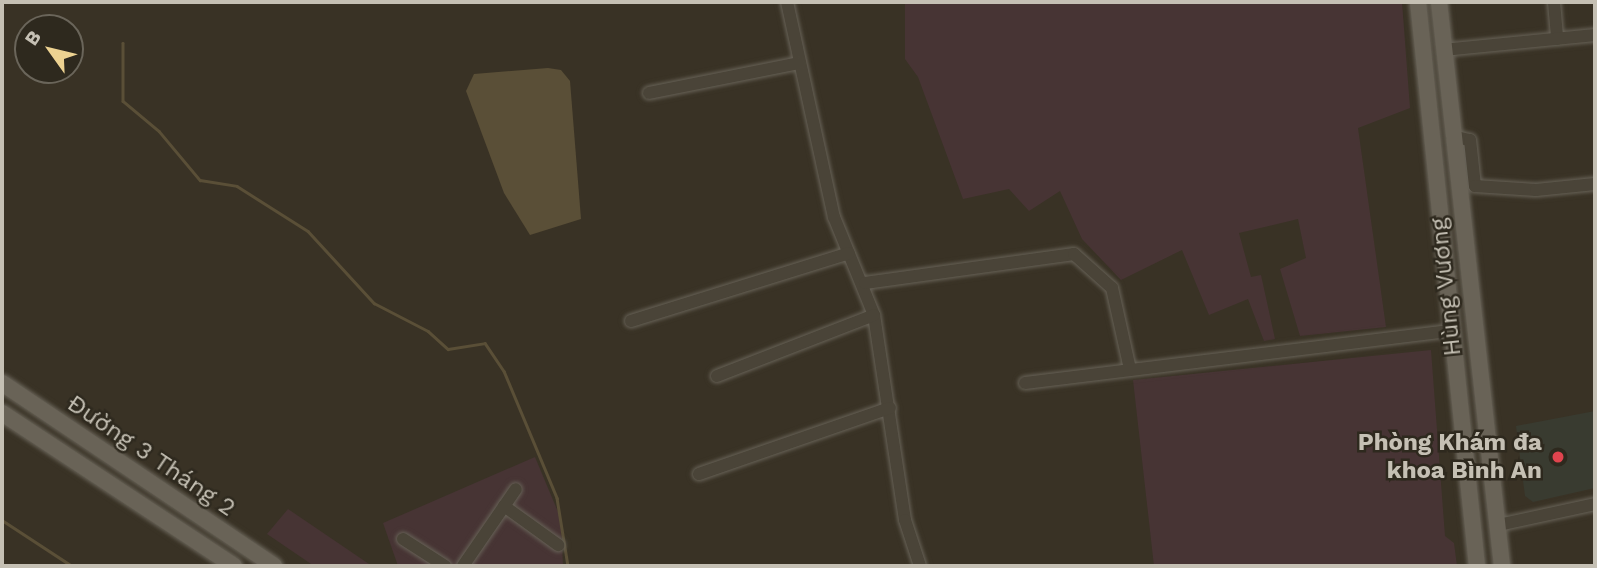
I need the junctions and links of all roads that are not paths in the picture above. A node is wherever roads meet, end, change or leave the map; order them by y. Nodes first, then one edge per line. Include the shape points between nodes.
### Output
1 (787, 2) edge
2 (1418, 2) edge
3 (1439, 2) edge
4 (1554, 2) edge
5 (1595, 35) edge
6 (1557, 39) junction
7 (1443, 50) junction
8 (799, 63) junction
9 (649, 93) dead end
10 (1452, 135) junction
11 (1595, 184) edge
12 (849, 253) junction
13 (865, 283) junction
14 (874, 315) junction
15 (631, 321) dead end
16 (1474, 328) junction
17 (1450, 331) junction
18 (1130, 369) junction
19 (717, 376) dead end
20 (2, 383) edge
21 (1026, 383) dead end
22 (890, 408) junction
23 (2, 413) edge
24 (699, 474) dead end
25 (516, 489) dead end
26 (1595, 504) edge
27 (504, 506) junction
28 (1474, 525) junction
29 (1498, 525) junction
30 (233, 538) junction
31 (403, 539) dead end
32 (558, 545) dead end
33 (219, 556) junction
34 (234, 566) edge
35 (274, 566) edge
36 (445, 566) edge
37 (463, 566) edge
38 (920, 566) edge
39 (1477, 566) edge
40 (1502, 566) edge

1 - 8 street
2 - 17 main road, Hùng Vương
3 - 7 main road, Hùng Vương
4 - 6 street
5 - 6 street
6 - 7 street
7 - 10 main road, Hùng Vương
8 - 9 street
8 - 12 street via 834,217
10 - 11 street via 1470,140 1475,186 1536,190
10 - 16 main road, Hùng Vương
12 - 13 street
12 - 15 street
13 - 14 street
13 - 18 street via 1074,254 1112,288
14 - 19 street
14 - 22 street
16 - 17 main road
16 - 29 main road, Hùng Vương
17 - 18 street
17 - 28 main road, Hùng Vương
18 - 21 street
20 - 30 main road, Đường 3 Tháng 2
22 - 24 street
22 - 38 street via 905,520
23 - 33 main road, Đường 3 Tháng 2
25 - 27 street
26 - 29 street
27 - 32 street
27 - 37 street
28 - 29 main road
28 - 39 main road, Hùng Vương
29 - 40 main road, Hùng Vương
30 - 33 street
30 - 35 main road, Đường 3 Tháng 2
31 - 36 street
33 - 34 main road, Đường 3 Tháng 2

